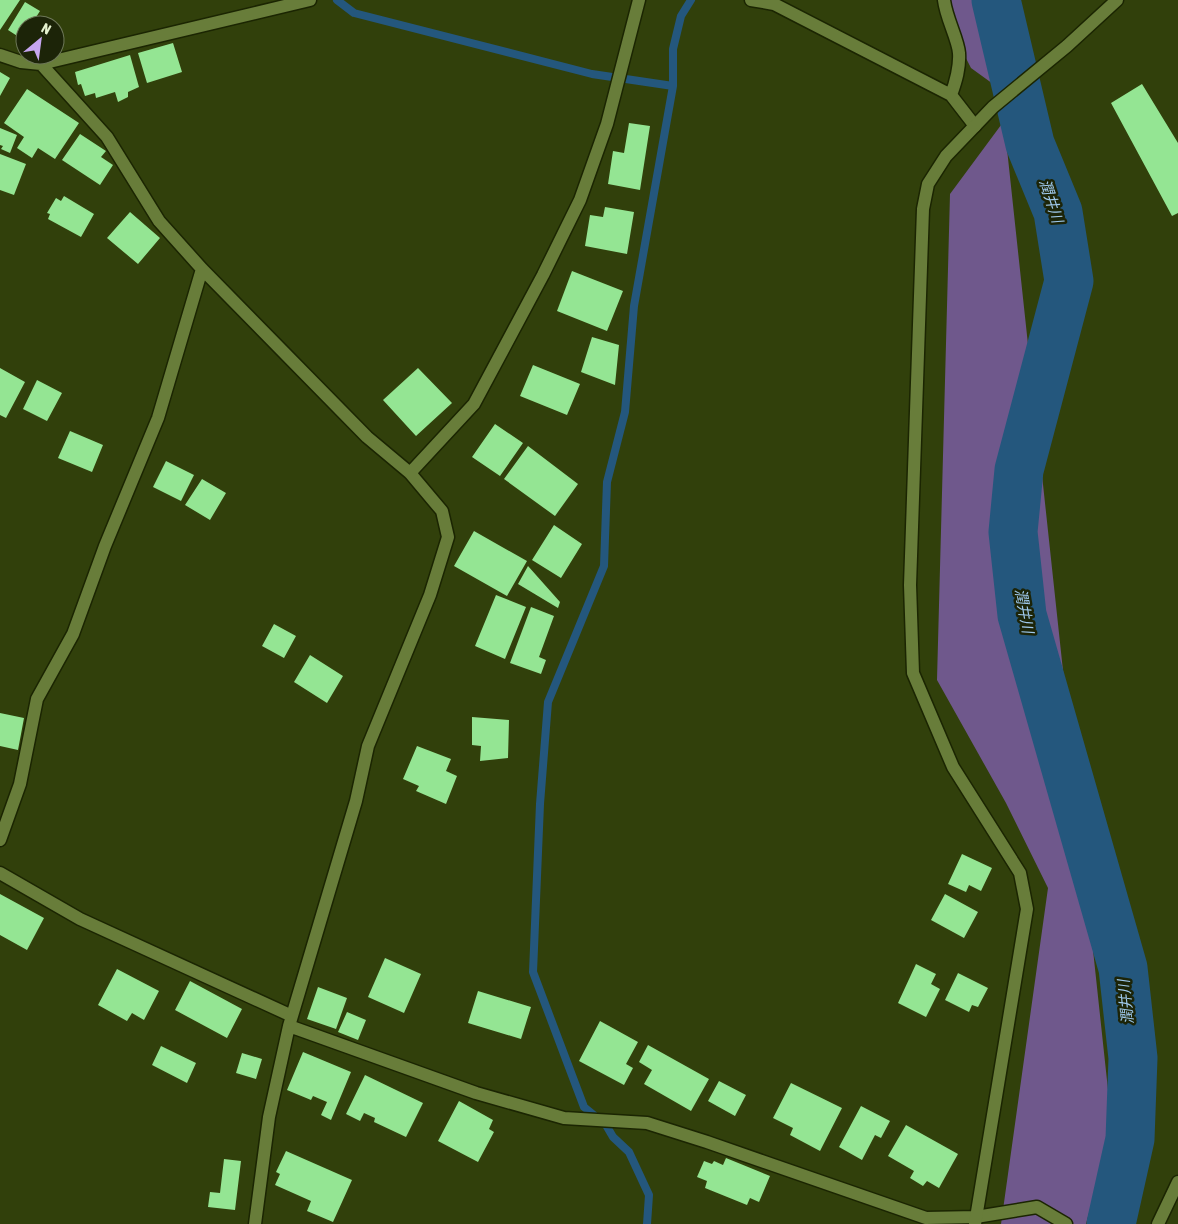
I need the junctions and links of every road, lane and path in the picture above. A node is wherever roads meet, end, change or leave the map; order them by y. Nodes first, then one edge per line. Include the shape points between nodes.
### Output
1 (639, 0) edge
2 (752, 0) edge
3 (944, 0) edge
4 (1117, 0) edge
5 (307, 1) edge
6 (0, 55) edge
7 (65, 58) edge
8 (15, 60) edge
9 (42, 65) edge
10 (951, 95) junction
11 (975, 126) junction
12 (202, 269) junction
13 (410, 473) junction
14 (0, 840) edge
15 (0, 873) edge
16 (291, 1021) junction
17 (1178, 1182) edge
18 (976, 1220) edge
19 (255, 1224) edge
20 (1066, 1224) edge
21 (1158, 1224) edge

1 - 13 street via 608,124 580,200 474,404
2 - 10 street via 774,4
3 - 10 street via 946,16 959,51 958,74
4 - 11 street
5 - 7 street
6 - 8 street
9 - 12 street via 107,137 158,221
10 - 11 street
11 - 18 street via 946,156 928,184 922,209 910,585 913,673 953,767 1020,873 1027,909
12 - 13 street via 367,437
12 - 14 street via 158,418 73,634 37,699 20,784
13 - 16 street via 442,510 448,537 430,595 368,746 356,801
15 - 16 street via 80,920
16 - 18 street via 476,1093 564,1118 647,1123 926,1218
16 - 19 street via 269,1117
17 - 21 street
18 - 20 street via 1037,1207

